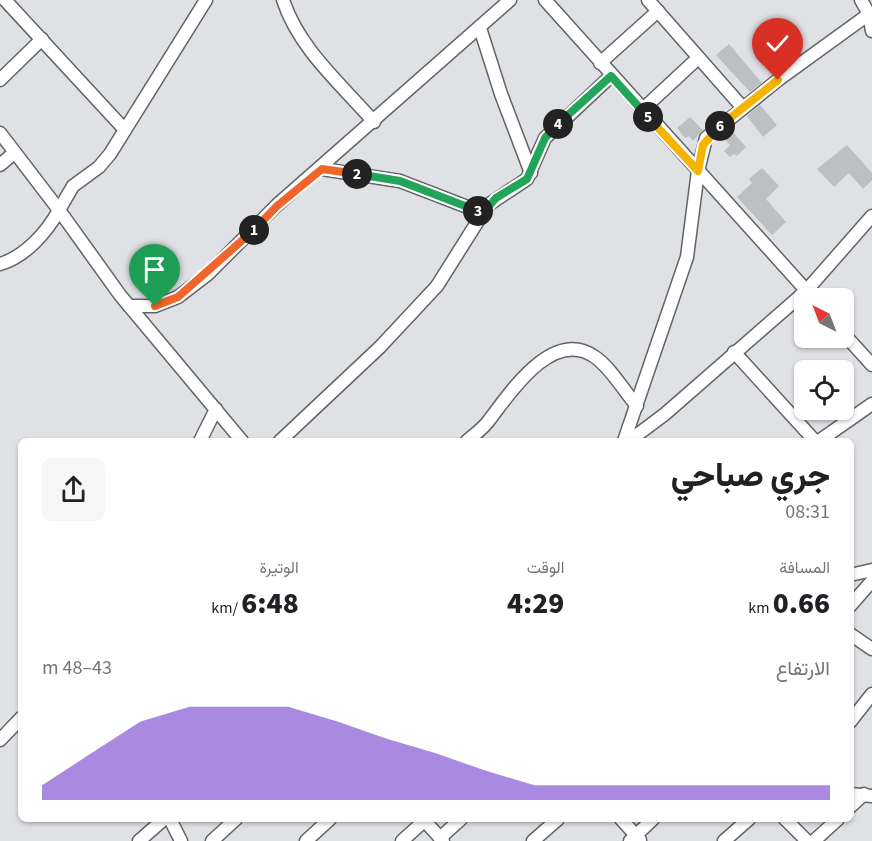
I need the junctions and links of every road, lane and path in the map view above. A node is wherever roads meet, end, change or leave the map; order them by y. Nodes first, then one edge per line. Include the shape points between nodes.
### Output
1 (5, 0) edge
2 (206, 0) edge
3 (283, 0) edge
4 (510, 0) edge
5 (545, 0) edge
6 (648, 0) edge
7 (861, 0) edge
8 (658, 11) junction
9 (869, 14) junction
10 (480, 28) junction
11 (872, 31) edge
12 (42, 39) junction
13 (698, 58) junction
14 (600, 63) junction
15 (611, 76) junction
16 (0, 80) edge
17 (743, 108) junction
18 (642, 110) junction
19 (374, 122) junction
20 (125, 130) junction
21 (0, 133) edge
22 (14, 153) junction
23 (0, 165) edge
24 (322, 169) junction
25 (698, 171) junction
26 (531, 173) junction
27 (59, 210) junction
28 (483, 213) junction
29 (872, 216) edge
30 (2, 265) edge
31 (803, 288) edge
32 (815, 288) edge
33 (129, 306) junction
34 (794, 306) edge
35 (854, 345) edge
36 (734, 352) junction
37 (872, 365) edge
38 (872, 404) edge
39 (637, 406) junction
40 (216, 409) junction
41 (202, 438) edge
42 (240, 438) edge
43 (283, 438) edge
44 (469, 438) edge
45 (625, 438) edge
46 (633, 438) edge
47 (814, 438) edge
48 (821, 438) edge
49 (872, 570) edge
50 (854, 574) edge
51 (872, 581) edge
52 (854, 601) edge
53 (854, 637) edge
54 (872, 649) edge
55 (872, 694) edge
56 (854, 717) edge
57 (18, 721) edge
58 (0, 740) edge
59 (868, 795) edge
60 (854, 804) edge
61 (161, 822) edge
62 (172, 822) edge
63 (233, 822) edge
64 (327, 822) edge
65 (421, 822) edge
66 (425, 822) edge
67 (458, 822) edge
68 (555, 822) edge
69 (623, 822) edge
70 (650, 822) edge
71 (746, 822) edge
72 (788, 822) edge
73 (835, 822) edge
74 (441, 839) edge
75 (635, 839) edge
76 (139, 841) edge
77 (181, 841) edge
78 (212, 841) edge
79 (306, 841) edge
80 (402, 841) edge
81 (533, 841) edge
82 (724, 841) edge
83 (807, 841) edge
84 (814, 841) edge

1 - 12 street
2 - 20 street
3 - 19 street via 307,47
4 - 10 street
5 - 14 street
6 - 8 street
7 - 9 street
8 - 13 street
8 - 14 street
9 - 11 street
9 - 17 street
10 - 19 street
10 - 26 street
12 - 16 street
12 - 20 street
13 - 17 street
13 - 18 street
14 - 15 street
15 - 18 street
15 - 26 street via 545,138
17 - 25 street via 706,138
18 - 25 street
19 - 24 street
20 - 27 street via 99,167 69,190
21 - 22 street
22 - 23 street
22 - 27 street
24 - 28 street via 400,181
24 - 33 street via 178,297 155,306
25 - 31 street
25 - 39 street via 687,257
26 - 28 street via 521,184 496,198
27 - 30 street via 44,233
27 - 33 street
28 - 43 street via 437,286 380,348
29 - 32 street
33 - 40 street
34 - 36 street
35 - 37 street
36 - 46 street
36 - 47 street
38 - 48 street
39 - 44 street via 595,357 560,352 544,358 520,379 490,419
39 - 45 street
40 - 41 street
40 - 42 street
49 - 50 street
51 - 52 street
53 - 54 street
55 - 56 street
57 - 58 street
59 - 60 street
61 - 76 street
62 - 77 street
63 - 78 street
64 - 79 street
65 - 80 street
66 - 74 street
67 - 74 street
68 - 81 street
69 - 75 street
70 - 75 street
71 - 82 street
72 - 83 street
73 - 84 street

